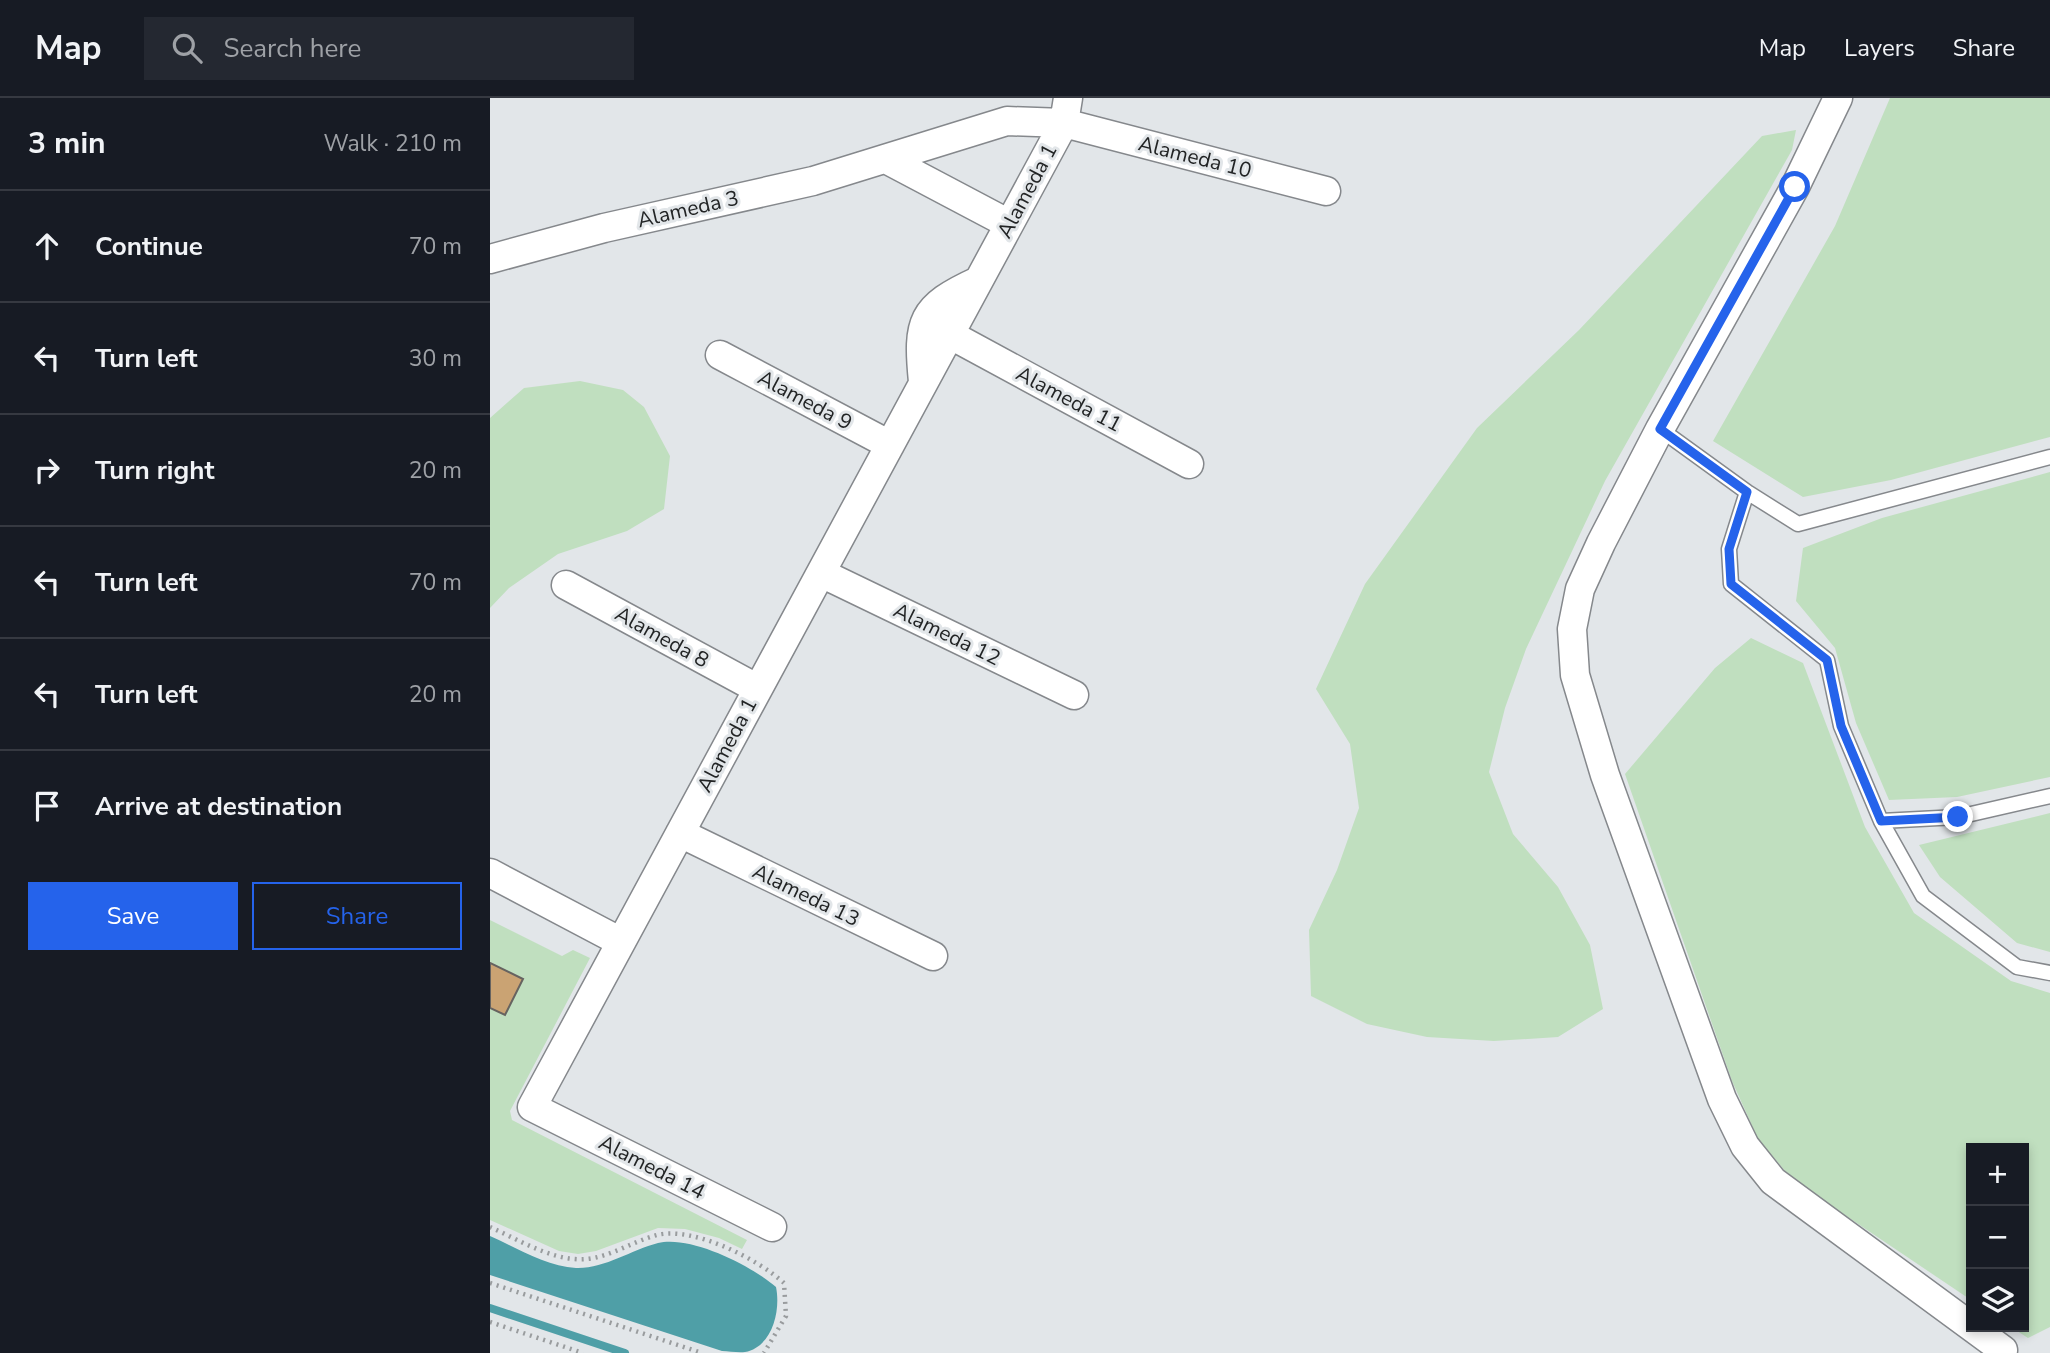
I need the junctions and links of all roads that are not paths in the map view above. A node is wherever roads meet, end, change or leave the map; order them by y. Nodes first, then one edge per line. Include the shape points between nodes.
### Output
1 (1838, 98) edge
2 (1066, 111) edge
3 (886, 159) junction
4 (1326, 191) dead end
5 (1010, 224) junction
6 (492, 262) edge
7 (978, 281) junction
8 (949, 334) junction
9 (720, 355) dead end
10 (923, 382) junction
11 (1660, 429) junction
12 (890, 445) junction
13 (2050, 457) edge
14 (1189, 464) dead end
15 (1747, 492) junction
16 (821, 573) junction
17 (566, 585) dead end
18 (758, 689) junction
19 (1074, 695) dead end
20 (2050, 796) edge
21 (1881, 821) junction
22 (680, 833) junction
23 (490, 873) edge
24 (621, 942) junction
25 (933, 956) dead end
26 (2050, 974) edge
27 (531, 1107) joint
28 (772, 1227) dead end
29 (2003, 1349) dead end

1 - 11 street via 1795,187
2 - 3 street, Alameda 3 via 1007,121
2 - 4 street, Alameda 10
2 - 5 street, Alameda 1
3 - 5 street
3 - 6 street, Alameda 3 via 813,181 604,228
5 - 7 street, Alameda 1
7 - 8 street, Alameda 1
7 - 10 street via 948,295 932,309 922,328
8 - 10 street, Alameda 1
8 - 14 street, Alameda 11
9 - 12 street, Alameda 9
10 - 12 street, Alameda 1
11 - 15 lane
11 - 29 street via 1580,589 1572,629 1575,675 1605,775 1722,1099 1745,1146 1773,1181
12 - 16 street, Alameda 1
13 - 15 lane via 1798,524
15 - 21 lane via 1729,549 1731,584 1827,660 1841,726
16 - 18 street, Alameda 1
16 - 19 street, Alameda 12
17 - 18 street, Alameda 8
18 - 22 street, Alameda 1
20 - 21 lane via 1958,817
21 - 26 lane via 1923,896 2017,967
22 - 24 street, Alameda 1
22 - 25 street, Alameda 13
23 - 24 street
24 - 27 street, Alameda 1
27 - 28 street, Alameda 14

